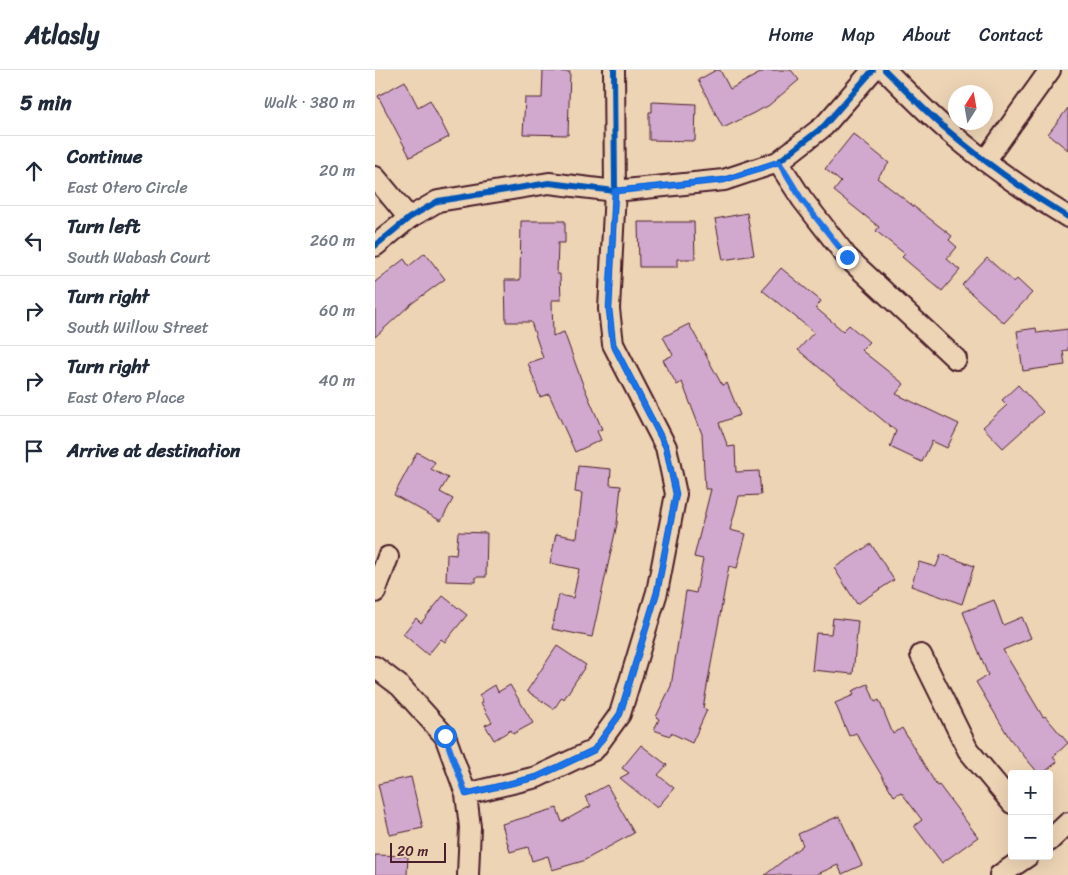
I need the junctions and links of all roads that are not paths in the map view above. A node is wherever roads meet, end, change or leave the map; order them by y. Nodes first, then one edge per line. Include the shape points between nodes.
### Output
1 (614, 70) edge
2 (873, 70) edge
3 (885, 70) edge
4 (1050, 70) edge
5 (985, 161) junction
6 (779, 162) junction
7 (375, 176) edge
8 (615, 191) junction
9 (1068, 217) edge
10 (409, 218) junction
11 (375, 246) edge
12 (956, 359) dead end
13 (388, 557) dead end
14 (375, 592) edge
15 (921, 655) dead end
16 (375, 667) edge
17 (466, 794) junction
18 (1008, 798) edge
19 (1068, 823) edge
20 (1053, 837) edge
21 (1022, 860) edge
22 (468, 875) edge
23 (1000, 875) edge

1 - 8 street
2 - 6 street via 824,126
3 - 5 street via 946,129
4 - 5 street
5 - 9 street via 1026,192
6 - 8 street via 724,180
6 - 12 street via 802,200 847,257
7 - 10 street
8 - 10 street via 549,183 438,201
8 - 17 street via 609,309 613,344 666,447 676,494 657,592 620,714 594,750 537,777
10 - 11 street
13 - 14 street
15 - 18 street via 968,750
16 - 17 street via 400,686 445,736
17 - 22 street via 470,827
19 - 20 street
21 - 23 street

